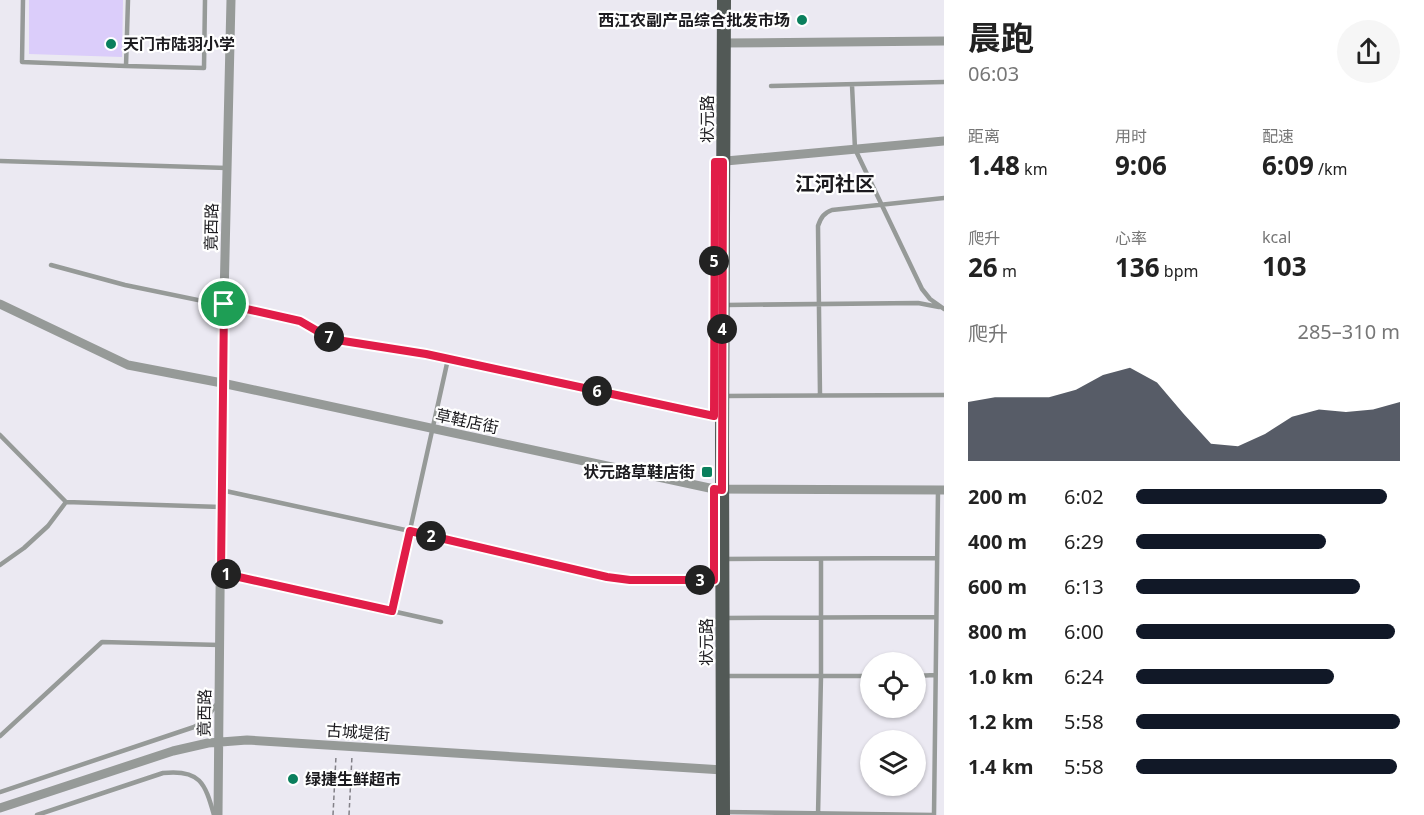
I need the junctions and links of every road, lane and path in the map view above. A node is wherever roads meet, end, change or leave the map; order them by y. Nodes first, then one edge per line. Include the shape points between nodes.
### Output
1 (23, 0) edge
2 (128, 0) edge
3 (205, 0) edge
4 (231, 0) edge
5 (715, 0) edge
6 (724, 0) edge
7 (944, 41) edge
8 (723, 43) junction
9 (126, 66) junction
10 (944, 82) edge
11 (852, 85) junction
12 (771, 86) dead end
13 (944, 141) edge
14 (855, 149) junction
15 (0, 161) edge
16 (719, 162) junction
17 (227, 168) junction
18 (944, 198) edge
19 (882, 205) junction
20 (51, 265) dead end
21 (0, 304) edge
22 (224, 304) junction
23 (819, 304) junction
24 (722, 305) junction
25 (944, 309) edge
26 (448, 359) junction
27 (222, 382) junction
28 (819, 395) junction
29 (944, 395) edge
30 (722, 396) junction
31 (714, 416) junction
32 (432, 428) junction
33 (0, 435) edge
34 (221, 490) junction
35 (718, 490) junction
36 (941, 490) edge
37 (66, 502) junction
38 (221, 507) junction
39 (410, 531) junction
40 (936, 558) junction
41 (722, 559) junction
42 (821, 559) junction
43 (0, 565) edge
44 (221, 573) junction
45 (714, 580) junction
46 (392, 611) junction
47 (821, 617) junction
48 (936, 617) junction
49 (722, 618) junction
50 (441, 622) dead end
51 (220, 645) junction
52 (926, 675) edge
53 (935, 675) junction
54 (723, 676) junction
55 (821, 676) junction
56 (860, 676) edge
57 (220, 700) junction
58 (0, 736) edge
59 (219, 741) junction
60 (336, 746) junction
61 (352, 747) junction
62 (719, 770) junction
63 (0, 792) edge
64 (0, 808) edge
65 (720, 814) edge
66 (818, 814) edge
67 (37, 815) edge
68 (216, 815) edge
69 (333, 815) edge
70 (349, 815) edge
71 (934, 815) edge

1 - 9 lane via 22,62
2 - 9 lane
3 - 9 lane via 204,68
4 - 17 street, 竟西路
5 - 16 main road, 状元路
6 - 8 main road, 状元路
7 - 8 street
8 - 16 main road, 状元路
10 - 11 lane
11 - 12 lane
11 - 14 lane
13 - 14 street
14 - 16 street
14 - 19 lane
15 - 17 lane
16 - 24 main road, 状元路
16 - 31 main road, 状元路
17 - 22 street, 竟西路
18 - 19 lane
19 - 23 lane via 832,210 821,217
19 - 25 lane via 922,289
20 - 22 lane via 124,285
21 - 27 street, 草鞋店街 via 128,365
22 - 26 lane via 300,321 337,340
22 - 27 street, 竟西路
23 - 24 lane
23 - 25 lane via 918,303
23 - 28 lane
24 - 30 main road, 状元路
26 - 31 lane
26 - 32 lane
27 - 32 street, 草鞋店街
27 - 34 street, 竟西路
28 - 29 lane
28 - 30 lane
30 - 35 main road, 状元路
31 - 35 main road, 状元路
32 - 35 street, 草鞋店街
32 - 39 lane
33 - 37 lane
34 - 38 street, 竟西路
34 - 39 lane
35 - 36 street, 草鞋店街
35 - 41 main road, 状元路
35 - 45 main road, 状元路
36 - 40 lane
37 - 38 lane
37 - 43 lane via 48,526
38 - 44 street, 竟西路
39 - 45 lane via 607,577
39 - 46 lane
40 - 42 lane
40 - 48 lane
41 - 42 lane
41 - 49 main road, 状元路
42 - 47 lane
44 - 46 lane
44 - 51 street, 竟西路
45 - 62 main road, 状元路
46 - 50 lane
47 - 48 lane
47 - 49 lane
47 - 55 lane
48 - 53 lane
49 - 54 main road, 状元路
51 - 57 street, 竟西路
51 - 58 lane via 102,642
52 - 53 lane
53 - 71 lane
54 - 55 lane
54 - 62 main road, 状元路
55 - 56 lane
55 - 66 lane
57 - 59 street, 竟西路
57 - 63 lane via 194,727
59 - 60 street, 古城堤街
59 - 64 street, 古城堤街 via 173,751
59 - 68 street, 竟西路
60 - 61 street, 古城堤街
60 - 69 path
61 - 62 street, 古城堤街
61 - 70 path
62 - 65 main road, 状元路
65 - 66 lane
66 - 71 lane
67 - 68 lane via 176,771 200,781

